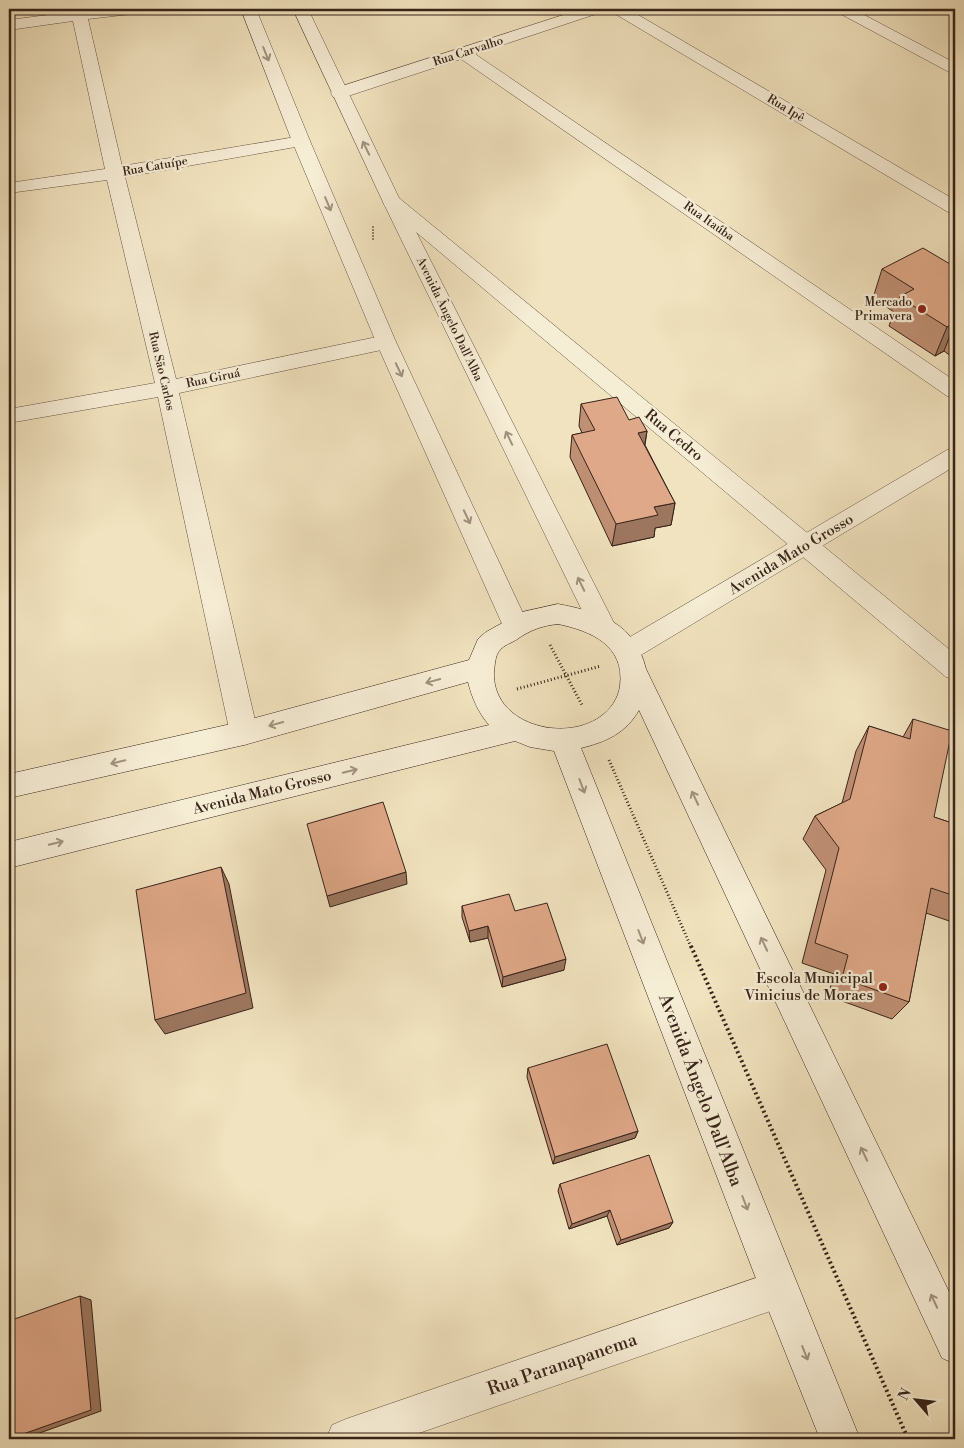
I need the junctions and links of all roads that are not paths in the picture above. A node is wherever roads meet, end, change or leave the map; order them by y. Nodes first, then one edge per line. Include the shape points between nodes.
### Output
1 (131, 9) edge
2 (248, 9) edge
3 (300, 9) edge
4 (596, 9) edge
5 (617, 9) edge
6 (842, 9) edge
7 (79, 12) edge
8 (9, 25) edge
9 (462, 52) junction
10 (955, 69) edge
11 (339, 93) junction
12 (301, 141) junction
13 (115, 173) junction
14 (9, 188) edge
15 (392, 202) junction
16 (955, 208) edge
17 (386, 342) junction
18 (167, 388) junction
19 (955, 391) edge
20 (9, 416) edge
21 (955, 456) edge
22 (806, 545) junction
23 (526, 621) junction
24 (603, 627) junction
25 (631, 661) junction
26 (480, 668) junction
27 (955, 669) edge
28 (515, 730) junction
29 (244, 733) junction
30 (564, 740) junction
31 (9, 786) edge
32 (9, 855) edge
33 (779, 1289) junction
34 (955, 1345) edge
35 (346, 1439) edge
36 (840, 1439) edge

1 - 7 street
2 -> 12 street
3 - 11 street, Avenida Ângelo Dall'Alba
4 - 9 street, Rua Carvalho
5 - 16 street, Rua Ipê
6 - 10 street
7 - 8 street
7 - 13 street, Rua São Carlos
9 - 11 street, Rua Carvalho
9 - 19 street, Rua Itaúba
15 -> 11 street, Avenida Ângelo Dall'Alba
12 - 13 street, Rua Catuípe
12 -> 17 street
13 - 14 street, Rua Catuípe
13 - 18 street, Rua São Carlos
15 - 22 street, Rua Cedro
24 -> 15 street, Avenida Ângelo Dall'Alba
17 - 18 street, Rua Giruá
17 -> 23 street
18 - 20 street, Rua Giruá
18 - 29 street, Rua São Carlos
21 - 22 street, Avenida Mato Grosso
22 - 25 street, Avenida Mato Grosso
22 - 27 street, Rua Cedro
23 - 24 street via 558,614 582,618
23 - 26 street via 490,643
24 - 25 street via 617,638
25 - 30 street via 634,690 627,708 615,722 596,733
34 -> 25 street
26 - 28 street via 482,691 494,713
26 -> 29 street
28 - 30 street via 548,740
32 -> 28 street, Avenida Mato Grosso
29 -> 31 street
30 -> 33 street, Avenida Ângelo Dall'Alba
33 - 35 street, Rua Paranapanema
33 -> 36 street, Avenida Ângelo Dall'Alba

